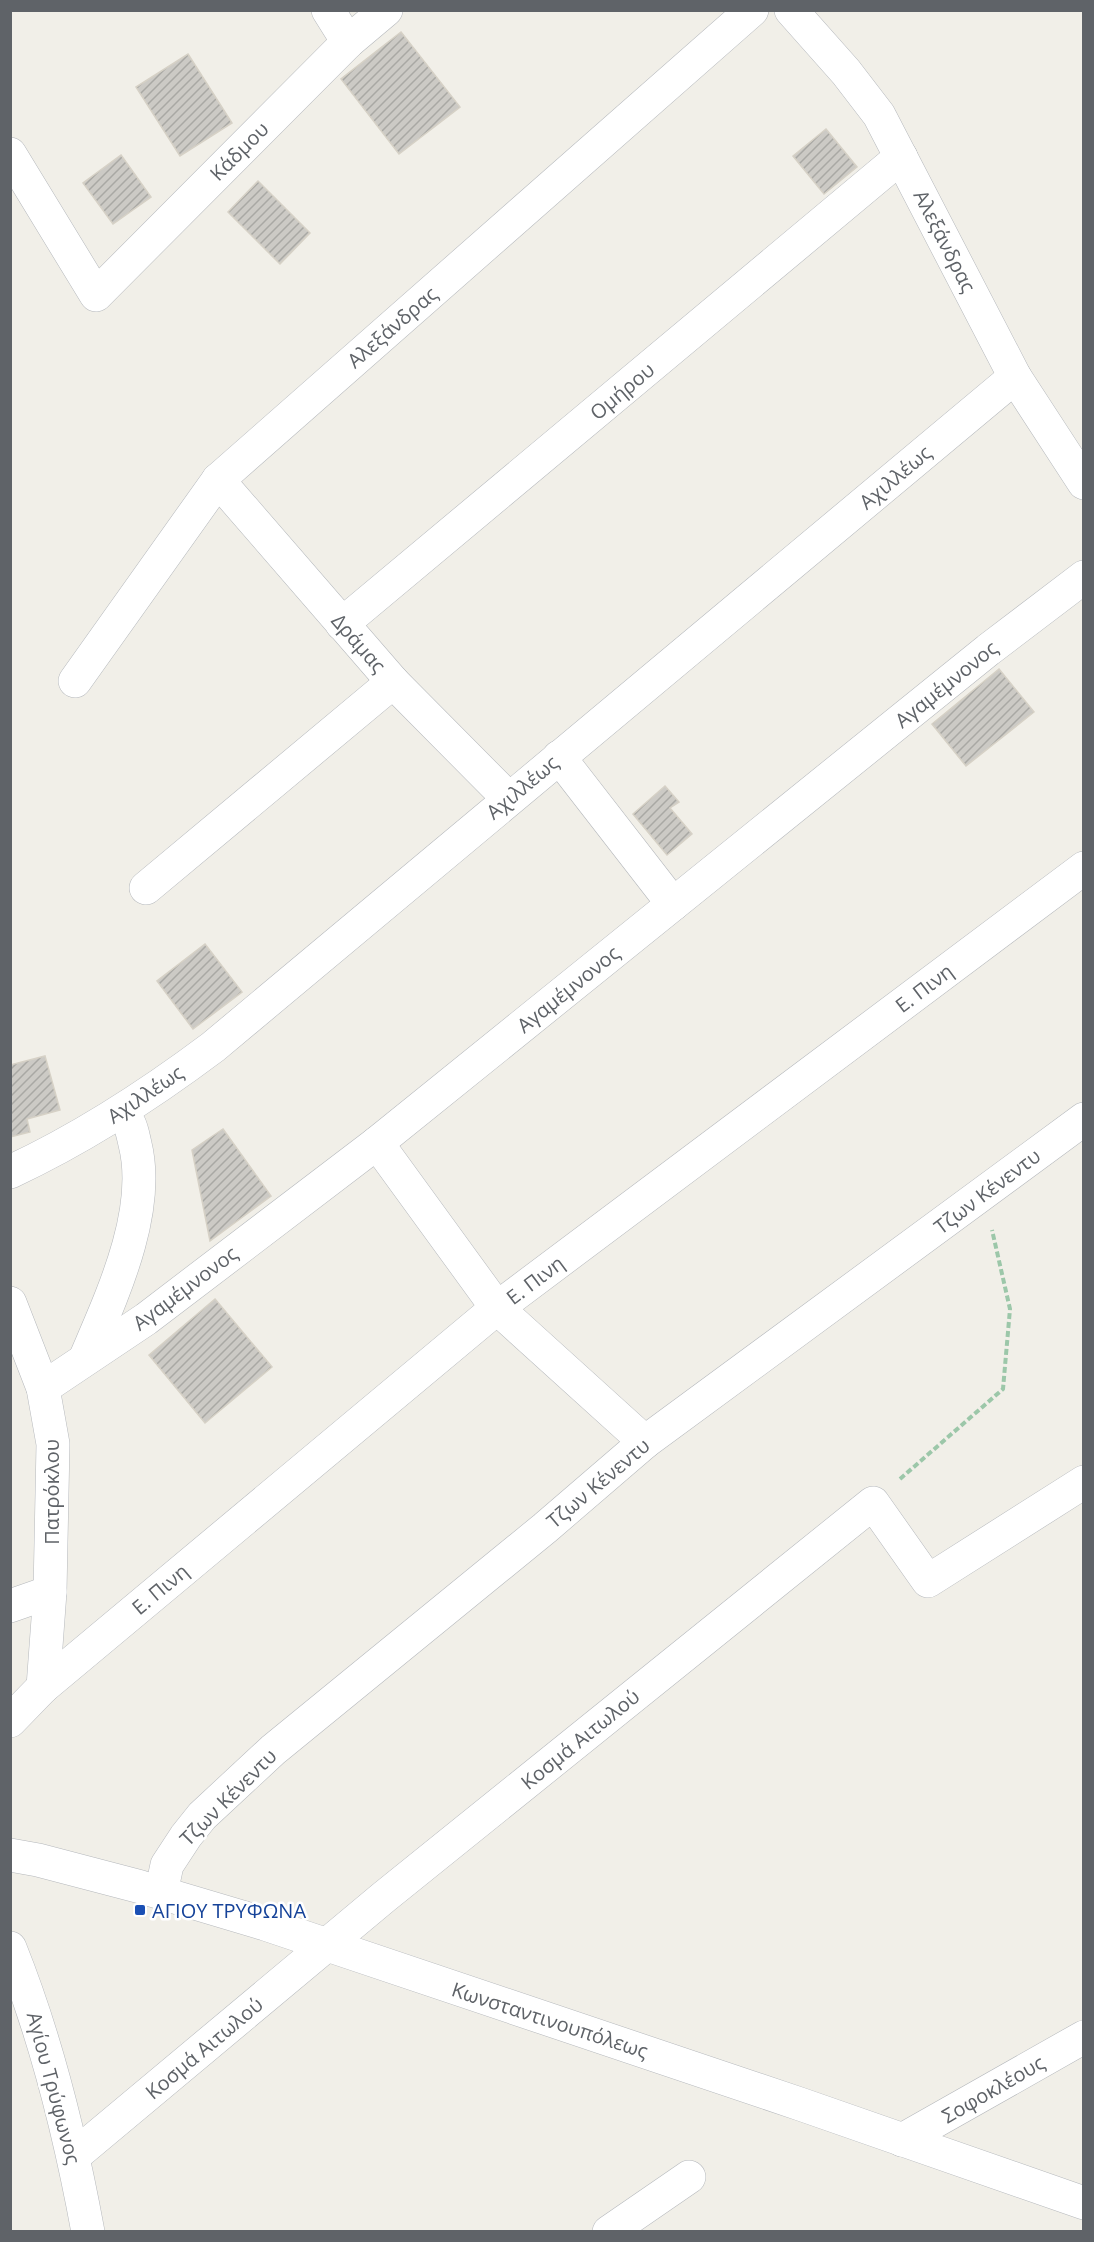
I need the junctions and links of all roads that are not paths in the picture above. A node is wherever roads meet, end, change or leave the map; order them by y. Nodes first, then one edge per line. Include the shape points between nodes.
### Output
1 (328, 10) edge
2 (386, 10) edge
3 (752, 10) edge
4 (791, 10) edge
5 (348, 42) junction
6 (10, 154) edge
7 (901, 158) junction
8 (1015, 377) junction
9 (219, 480) junction
10 (1083, 483) edge
11 (1079, 590) edge
12 (342, 624) junction
13 (75, 681) dead end
14 (393, 682) junction
15 (559, 757) junction
16 (508, 798) junction
17 (1083, 868) edge
18 (146, 888) dead end
19 (673, 904) junction
20 (120, 1113) junction
21 (1083, 1119) edge
22 (377, 1143) junction
23 (10, 1172) edge
24 (10, 1304) edge
25 (496, 1308) junction
26 (85, 1359) junction
27 (43, 1388) junction
28 (645, 1442) junction
29 (1083, 1482) edge
30 (50, 1592) junction
31 (10, 1606) edge
32 (43, 1687) junction
33 (10, 1721) edge
34 (10, 1855) edge
35 (161, 1893) junction
36 (329, 1945) junction
37 (10, 1948) edge
38 (1083, 2037) edge
39 (902, 2140) junction
40 (74, 2156) junction
41 (689, 2177) dead end
42 (1083, 2203) edge
43 (88, 2232) edge
44 (609, 2232) edge

1 - 5 street
2 - 5 street, Κάδμου
3 - 9 street, Αλεξάνδρας
4 - 7 street, Αλεξάνδρας via 879,115
5 - 6 street, Κάδμου via 96,295
7 - 8 street, Αλεξάνδρας
7 - 12 street, Ομήρου
8 - 10 street, Αλεξάνδρας
8 - 15 street, Αχιλλέως
9 - 12 street, Δράμας
9 - 13 street, Αλεξάνδρας
11 - 19 street, Αγαμέμνονος via 988,650
12 - 14 street, Δράμας
14 - 16 street, Δράμας
14 - 18 street
15 - 16 street, Αχιλλέως
15 - 19 street
16 - 20 street, Αχιλλέως via 213,1047
17 - 25 street, Ε. Πινη
19 - 22 street, Αγαμέμνονος
20 - 23 street, Αχιλλέως
20 - 26 street via 129,1120 140,1164 136,1214 117,1283
21 - 28 street, Τζων Κένεντυ
22 - 25 street
22 - 26 street, Αγαμέμνονος via 146,1319
24 - 27 street, Πατρόκλου
25 - 28 street
25 - 32 street, Ε. Πινη
26 - 27 street, Αγαμέμνονος
27 - 30 street, Πατρόκλου via 53,1444
28 - 35 street, Τζων Κένεντυ via 249,1772 202,1816 176,1849 167,1865
29 - 36 street, Κοσμά Αιτωλού via 928,1581 873,1503
30 - 31 street
30 - 32 street, Πατρόκλου
32 - 33 street, Ε. Πινη
34 - 35 street, Κωνσταντινουπόλεως
35 - 36 street, Κωνσταντινουπόλεως
36 - 39 street, Κωνσταντινουπόλεως
36 - 40 street, Κοσμά Αιτωλού
37 - 40 street, Αγίου Τρύφωνος via 40,2027
38 - 39 street, Σοφοκλέους
39 - 42 street, Κωνσταντινουπόλεως
40 - 43 street, Αγίου Τρύφωνος
41 - 44 street

